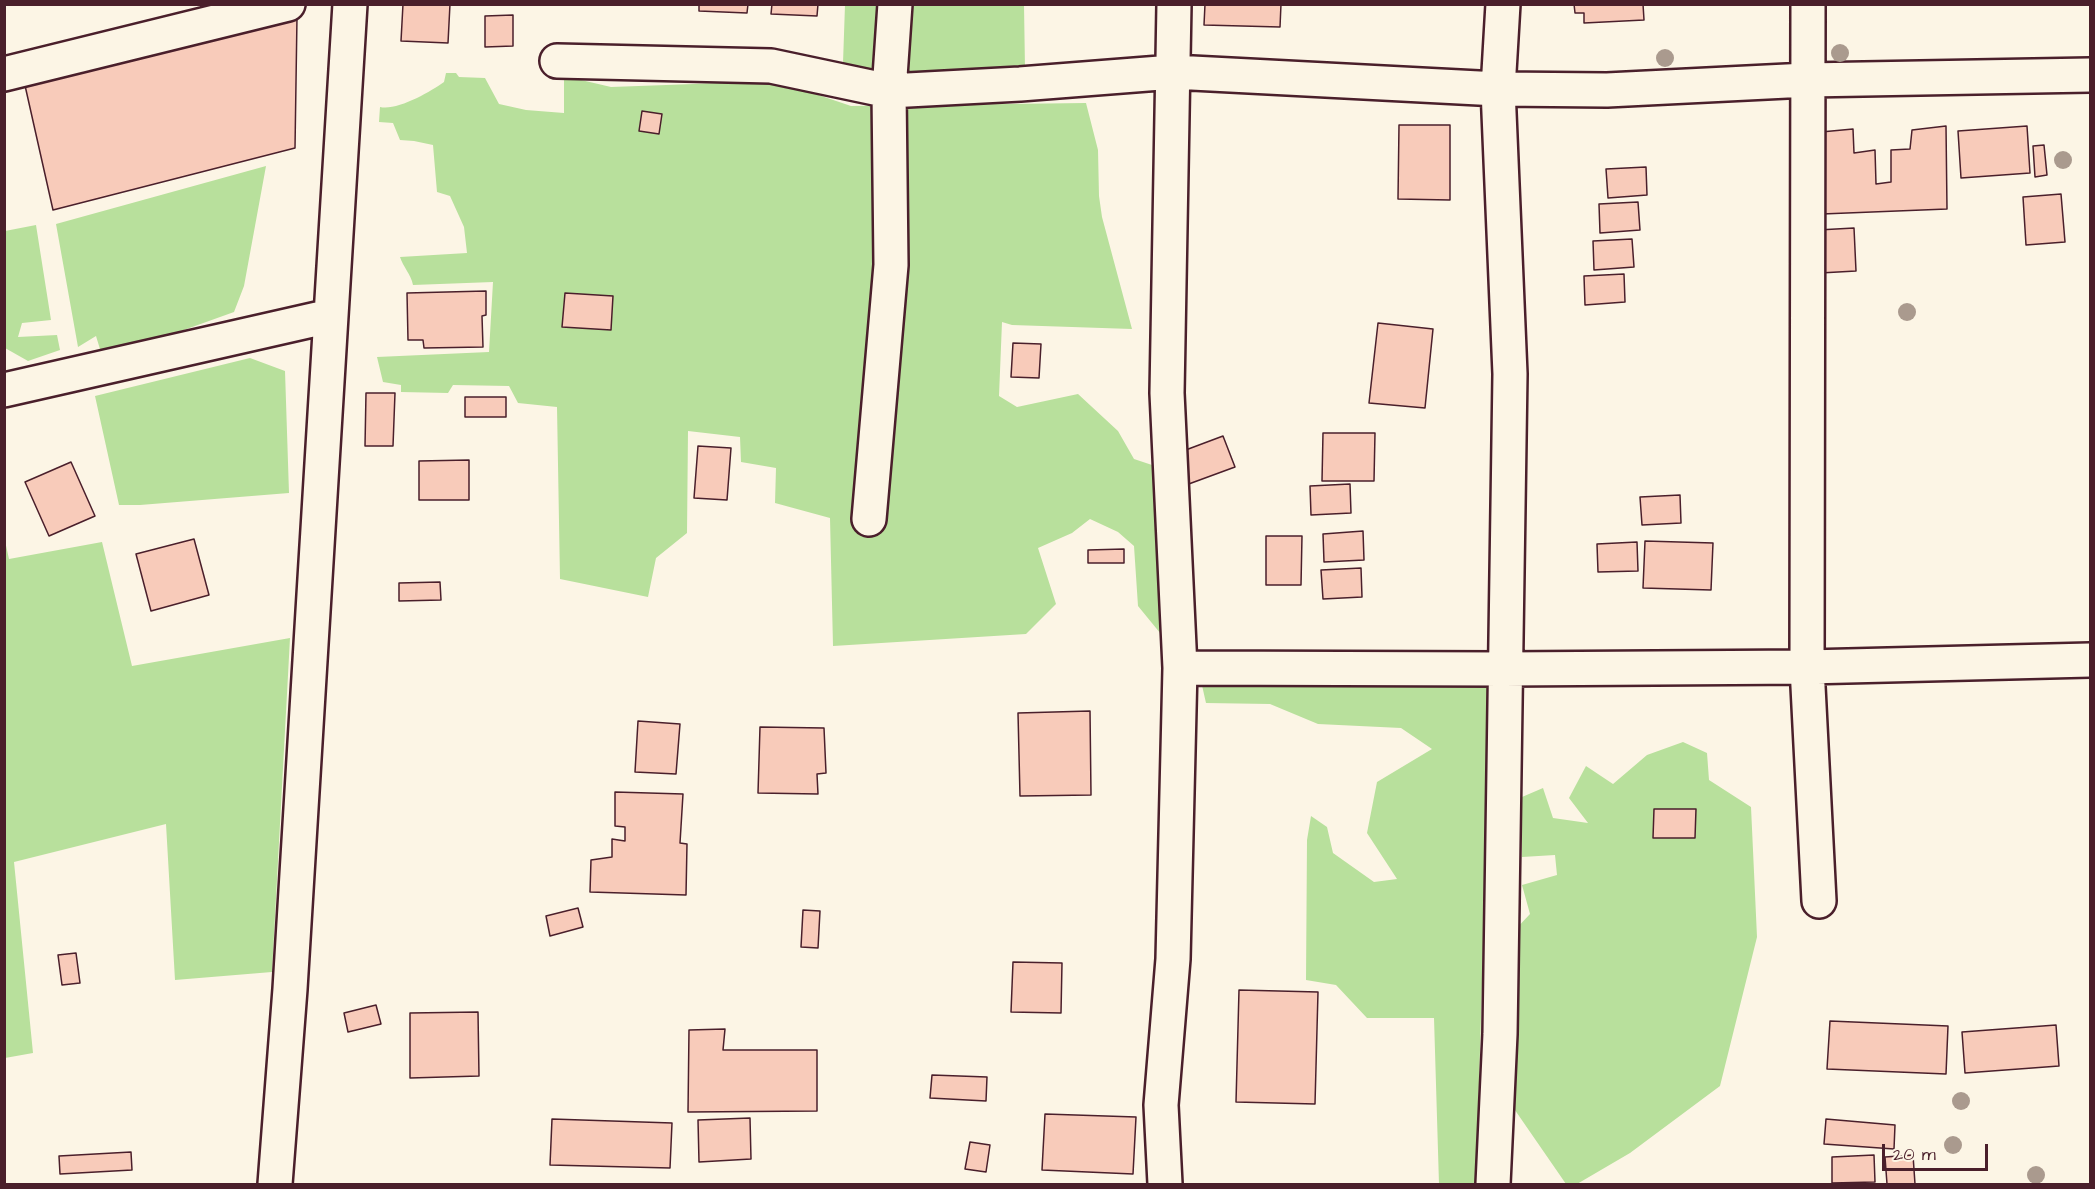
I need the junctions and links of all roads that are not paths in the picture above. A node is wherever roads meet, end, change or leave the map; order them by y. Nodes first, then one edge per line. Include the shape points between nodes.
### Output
1 (288, 4) edge
2 (350, 4) edge
3 (895, 4) edge
4 (1174, 4) edge
5 (1503, 4) edge
6 (1808, 4) edge
7 (557, 61) dead end
8 (1173, 72) junction
9 (4, 74) edge
10 (2091, 75) edge
11 (1807, 80) junction
12 (1498, 89) junction
13 (889, 91) junction
14 (330, 316) junction
15 (4, 390) edge
16 (869, 519) dead end
17 (2091, 660) edge
18 (1807, 667) junction
19 (1180, 668) junction
20 (1504, 669) junction
21 (1819, 901) dead end
22 (275, 1185) edge
23 (1165, 1185) edge
24 (1493, 1185) edge

1 - 9 street
2 - 14 street
3 - 13 street
4 - 8 street
5 - 12 street
6 - 11 street
7 - 13 street via 771,66
8 - 12 street
8 - 13 street
8 - 19 street via 1167,393
10 - 11 street
11 - 12 street via 1607,90
11 - 18 street
12 - 20 street via 1510,374
13 - 16 street via 891,265
14 - 15 street
14 - 22 street via 293,954
17 - 18 street
18 - 20 street
18 - 21 street
19 - 20 street
19 - 23 street via 1173,959 1161,1105
20 - 24 street via 1500,1034

